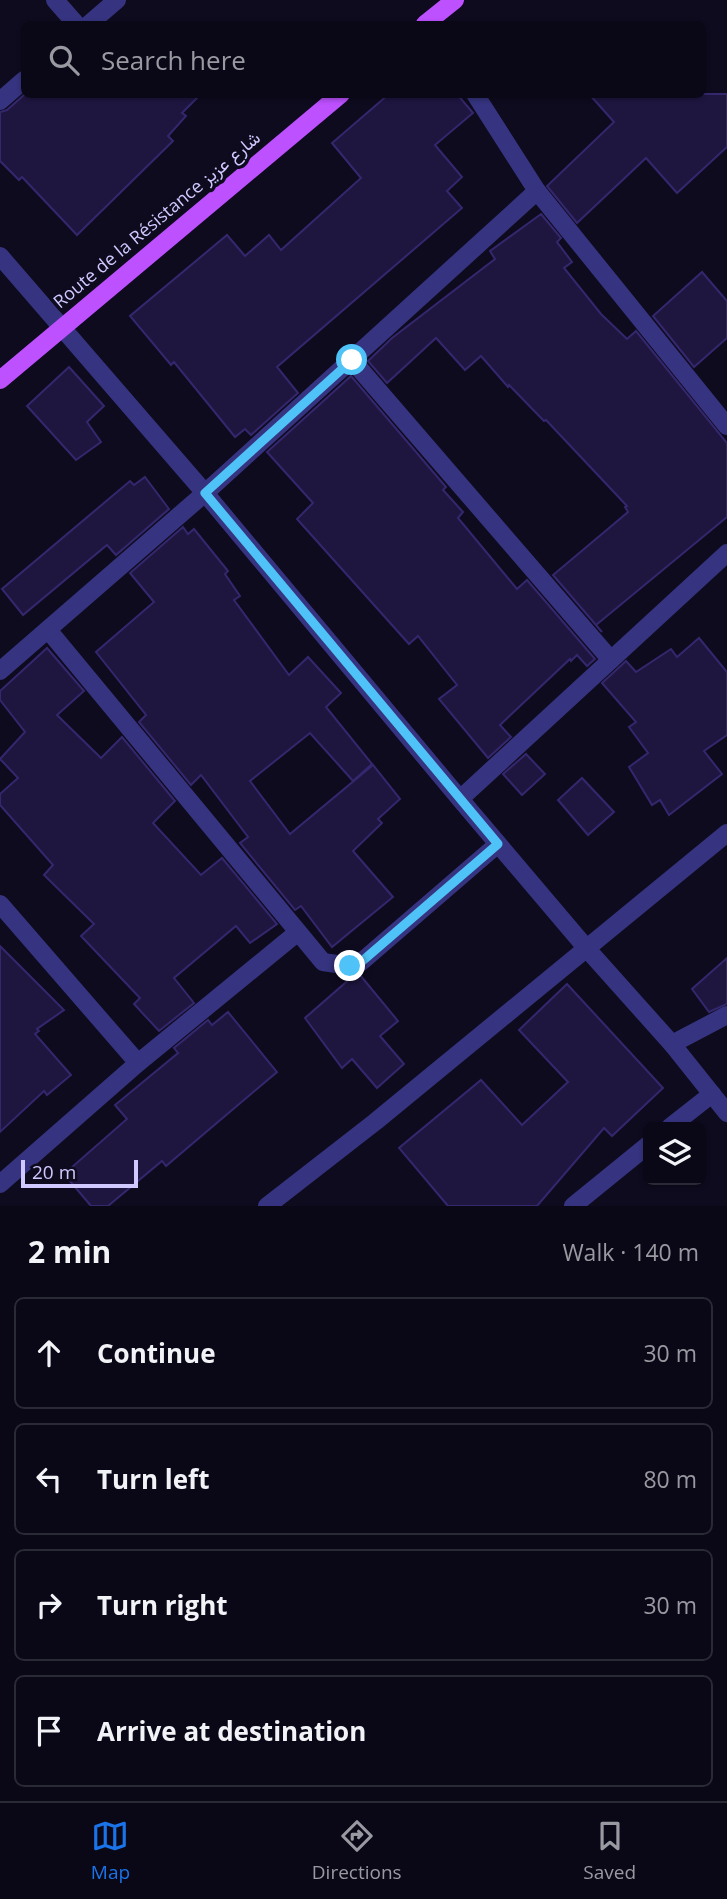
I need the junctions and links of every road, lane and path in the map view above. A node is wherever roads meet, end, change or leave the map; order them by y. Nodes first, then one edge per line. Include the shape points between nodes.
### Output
1 (55, 0) edge
2 (117, 0) edge
3 (455, 0) edge
4 (73, 21) edge
5 (92, 21) edge
6 (432, 21) edge
7 (21, 83) edge
8 (336, 98) edge
9 (478, 98) edge
10 (0, 101) edge
11 (537, 191) junction
12 (0, 256) edge
13 (60, 328) junction
14 (352, 360) junction
15 (0, 380) edge
16 (727, 426) edge
17 (205, 493) junction
18 (727, 553) edge
19 (49, 631) junction
20 (611, 660) junction
21 (0, 671) edge
22 (460, 799) junction
23 (727, 833) edge
24 (498, 844) junction
25 (0, 904) edge
26 (298, 932) junction
27 (587, 950) junction
28 (727, 1015) edge
29 (672, 1045) junction
30 (138, 1063) junction
31 (712, 1094) junction
32 (727, 1113) edge
33 (676, 1122) edge
34 (643, 1149) edge
35 (2, 1179) edge
36 (267, 1206) edge
37 (573, 1206) edge

1 - 4 street
2 - 5 street
3 - 6 main road
7 - 10 street
8 - 13 main road, Route de la Résistance شارع عزيز
9 - 11 street
11 - 14 street
11 - 16 street
12 - 13 street
13 - 15 main road, Route de la Résistance شارع عزيز
13 - 17 street
14 - 17 street
14 - 20 street
17 - 19 street
17 - 22 street
18 - 20 street
19 - 21 street
19 - 26 street
20 - 22 street
22 - 24 street
23 - 27 street
24 - 26 street via 360,963 323,962
24 - 27 street
25 - 30 street
26 - 30 street
27 - 29 street
27 - 36 street
28 - 29 street
29 - 31 street
30 - 35 street
31 - 32 street
31 - 33 street
34 - 37 street

